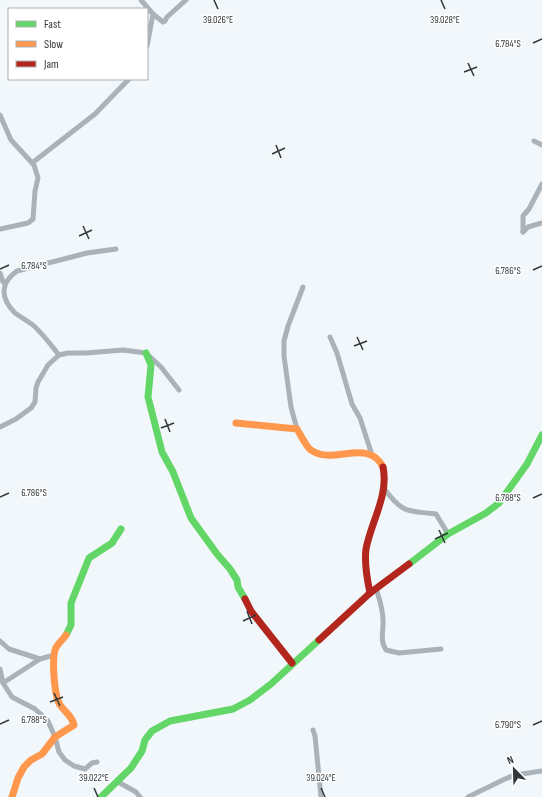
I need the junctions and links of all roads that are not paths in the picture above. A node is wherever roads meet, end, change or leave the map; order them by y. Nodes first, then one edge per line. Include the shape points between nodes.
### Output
1 (141, 0) edge
2 (186, 0) edge
3 (147, 8) edge
4 (148, 9) edge
5 (152, 14) junction
6 (148, 40) edge
7 (128, 80) edge
8 (0, 115) edge
9 (534, 141) dead end
10 (542, 145) edge
11 (32, 163) junction
12 (542, 184) edge
13 (542, 223) edge
14 (0, 229) edge
15 (116, 249) dead end
16 (0, 273) edge
17 (3, 282) junction
18 (303, 287) dead end
19 (330, 337) dead end
20 (146, 353) junction
21 (59, 355) junction
22 (179, 390) dead end
23 (236, 423) dead end
24 (0, 427) edge
25 (297, 429) junction
26 (542, 435) edge
27 (372, 455) junction
28 (383, 486) junction
29 (121, 529) dead end
30 (448, 534) junction
31 (373, 590) junction
32 (0, 641) edge
33 (441, 649) dead end
34 (54, 655) junction
35 (40, 659) junction
36 (292, 663) junction
37 (0, 669) edge
38 (3, 683) junction
39 (313, 730) dead end
40 (55, 737) junction
41 (97, 762) dead end
42 (542, 771) edge
43 (118, 782) junction
44 (12, 797) edge
45 (101, 797) edge
46 (140, 797) edge
47 (321, 797) edge
48 (468, 797) edge

1 - 3 street
2 - 5 street via 163,22
4 - 5 street
5 - 6 street
7 - 11 street via 95,114
8 - 11 street via 11,140
9 - 10 street
11 - 14 street via 38,178 33,219 28,223
12 - 13 street via 523,216 523,232 528,227
15 - 17 street via 87,253 17,271
16 - 17 street
17 - 21 street via 0,294 3,300 14,312 30,323
18 - 25 street via 284,341 290,407
19 - 27 street
20 - 21 street via 110,350
20 - 22 street
20 - 36 street via 151,365 148,397 162,452 173,472 188,512 230,569 251,611
21 - 24 street via 48,365 38,382 35,402 31,408
23 - 25 street
25 - 27 street via 308,449 313,452 325,455
26 - 30 street via 527,464 499,503
27 - 28 street via 382,466
28 - 30 street via 393,501 404,510 436,514
28 - 31 street via 366,545 365,569
29 - 34 street via 112,543 89,558 71,603 71,625
30 - 31 street
31 - 33 street via 384,620 382,644 386,650 399,653
31 - 36 street
32 - 35 street via 9,649
34 - 35 street
34 - 40 street via 57,699 75,723
35 - 38 street
36 - 43 street via 271,684 233,709 170,721 152,731 131,768
37 - 38 street
38 - 40 street via 12,697 35,709 48,721
39 - 47 street
40 - 41 street via 59,752 74,766 85,769
40 - 44 street via 42,754 24,767
42 - 48 street via 510,777
43 - 45 street
43 - 46 street

